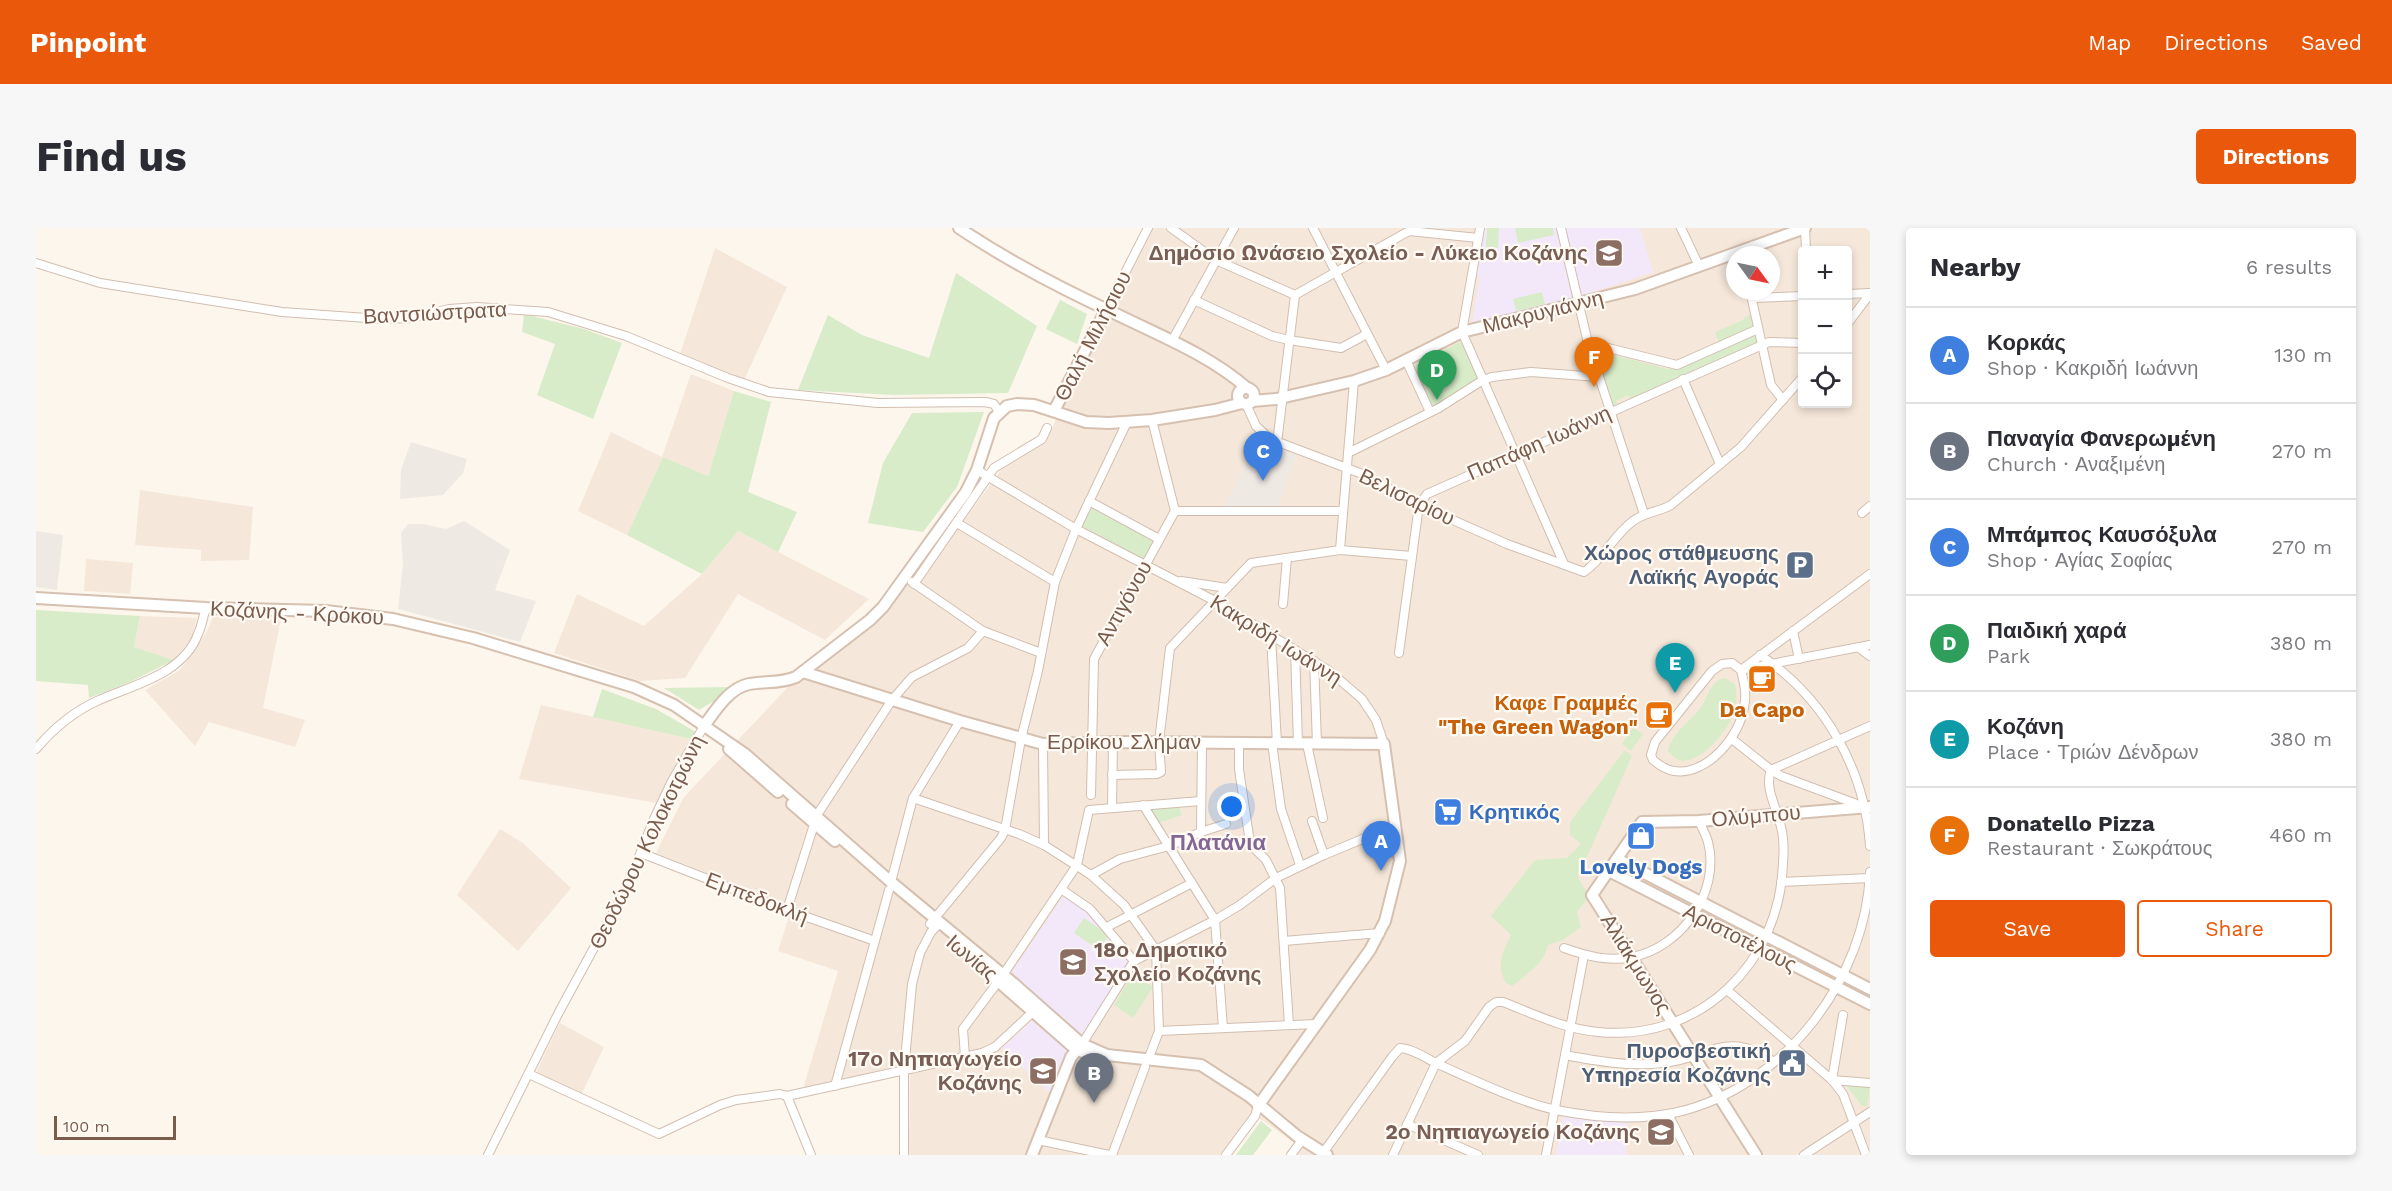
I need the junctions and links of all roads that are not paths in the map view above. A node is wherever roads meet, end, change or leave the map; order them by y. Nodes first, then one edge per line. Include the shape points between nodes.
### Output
1 (959, 228) edge
2 (1148, 228) edge
3 (1171, 228) edge
4 (1234, 228) edge
5 (1313, 228) edge
6 (1480, 228) edge
7 (1561, 228) edge
8 (1681, 228) edge
9 (1805, 228) edge
10 (1409, 229) edge
11 (1478, 238) junction
12 (1754, 246) edge
13 (1806, 246) edge
14 (1726, 258) edge
15 (1216, 260) junction
16 (36, 263) edge
17 (1699, 266) junction
18 (1334, 273) junction
19 (1852, 294) edge
20 (1870, 294) edge
21 (1294, 295) junction
22 (1780, 296) edge
23 (1798, 296) edge
24 (1194, 300) junction
25 (1752, 300) edge
26 (1578, 305) junction
27 (1106, 310) junction
28 (1852, 318) edge
29 (1758, 329) junction
30 (1462, 332) junction
31 (1367, 334) junction
32 (1289, 340) junction
33 (1172, 341) junction
34 (1588, 343) junction
35 (1798, 343) edge
36 (1762, 345) junction
37 (1406, 360) junction
38 (1386, 370) junction
39 (1599, 377) junction
40 (1683, 379) junction
41 (1483, 380) junction
42 (1354, 381) junction
43 (1798, 384) edge
44 (1245, 397) junction
45 (1283, 397) junction
46 (1783, 400) junction
47 (1054, 411) junction
48 (999, 412) junction
49 (1430, 412) junction
50 (1610, 412) junction
51 (1152, 420) junction
52 (1127, 422) junction
53 (1047, 428) dead end
54 (1277, 442) junction
55 (1348, 453) junction
56 (1516, 454) junction
57 (1720, 464) junction
58 (1347, 468) junction
59 (977, 470) junction
60 (989, 477) junction
61 (1089, 501) junction
62 (1419, 505) junction
63 (1870, 506) edge
64 (1343, 510) junction
65 (1175, 511) junction
66 (1862, 513) dead end
67 (1644, 514) junction
68 (957, 523) junction
69 (1076, 529) junction
70 (1160, 539) junction
71 (1340, 550) junction
72 (1412, 556) junction
73 (1287, 558) junction
74 (1564, 564) junction
75 (1145, 566) junction
76 (1870, 574) edge
77 (1174, 580) junction
78 (910, 581) junction
79 (1055, 582) junction
80 (1227, 588) junction
81 (36, 598) edge
82 (1215, 601) junction
83 (1283, 604) dead end
84 (206, 608) junction
85 (983, 631) junction
86 (1793, 631) junction
87 (1271, 637) junction
88 (1870, 645) edge
89 (1859, 648) junction
90 (1295, 650) junction
91 (1399, 652) dead end
92 (1041, 653) junction
93 (1760, 655) junction
94 (1870, 656) edge
95 (1799, 659) junction
96 (1314, 661) junction
97 (1773, 664) junction
98 (1741, 670) junction
99 (803, 672) junction
100 (892, 700) junction
101 (960, 721) junction
102 (704, 726) junction
103 (1870, 726) edge
104 (1021, 738) junction
105 (1732, 739) junction
106 (1839, 740) junction
107 (1113, 742) junction
108 (1160, 742) junction
109 (1202, 742) junction
110 (1091, 743) junction
111 (1239, 743) junction
112 (1275, 743) junction
113 (1043, 744) junction
114 (1307, 744) junction
115 (1384, 744) junction
116 (36, 749) edge
117 (1771, 770) junction
118 (1113, 775) junction
119 (1090, 795) dead end
120 (913, 798) junction
121 (1201, 801) junction
122 (1143, 805) junction
123 (1868, 807) edge
124 (1112, 808) junction
125 (1778, 814) junction
126 (1323, 818) dead end
127 (815, 819) junction
128 (1699, 821) junction
129 (1312, 822) dead end
130 (1226, 824) dead end
131 (1396, 825) junction
132 (1005, 830) junction
133 (1202, 832) junction
134 (1044, 845) junction
135 (1169, 846) junction
136 (1870, 846) edge
137 (641, 853) junction
138 (1324, 855) junction
139 (1617, 859) junction
140 (1077, 865) junction
141 (1300, 865) junction
142 (1609, 871) junction
143 (1870, 872) edge
144 (1091, 875) junction
145 (1276, 878) junction
146 (1870, 878) edge
147 (1781, 882) junction
148 (1192, 883) junction
149 (890, 886) junction
150 (1061, 889) junction
151 (1700, 902) junction
152 (787, 910) junction
153 (1132, 914) junction
154 (1694, 914) junction
155 (1215, 920) junction
156 (1867, 923) edge
157 (935, 924) junction
158 (1107, 927) junction
159 (1380, 933) junction
160 (1767, 936) junction
161 (875, 941) junction
162 (1284, 941) junction
163 (1564, 948) dead end
164 (1761, 949) junction
165 (1156, 950) junction
166 (1584, 955) junction
167 (1632, 957) junction
168 (1134, 961) junction
169 (1842, 975) junction
170 (1001, 978) junction
171 (1836, 987) junction
172 (1870, 989) edge
173 (1727, 990) junction
174 (1870, 1004) edge
175 (1036, 1009) junction
176 (1843, 1015) dead end
177 (1674, 1023) junction
178 (1316, 1024) junction
179 (1289, 1025) junction
180 (1570, 1027) junction
181 (1223, 1028) junction
182 (1159, 1031) junction
183 (1079, 1046) junction
184 (1792, 1046) junction
185 (1565, 1055) junction
186 (1694, 1056) junction
187 (965, 1057) junction
188 (1774, 1062) junction
189 (1146, 1063) junction
190 (1436, 1063) junction
191 (904, 1071) junction
192 (529, 1074) junction
193 (1832, 1080) junction
194 (1870, 1083) edge
195 (835, 1086) junction
196 (787, 1096) junction
197 (1720, 1097) junction
198 (1263, 1109) junction
199 (1555, 1109) junction
200 (1870, 1112) edge
201 (1668, 1114) junction
202 (1854, 1123) junction
203 (1407, 1124) junction
204 (1299, 1138) junction
205 (1038, 1140) junction
206 (1070, 1151) edge
207 (1325, 1154) edge
208 (488, 1155) edge
209 (810, 1155) edge
210 (904, 1155) edge
211 (1032, 1155) edge
212 (1111, 1155) edge
213 (1226, 1155) edge
214 (1291, 1155) edge
215 (1393, 1155) edge
216 (1478, 1155) edge
217 (1546, 1155) edge
218 (1689, 1155) edge
219 (1756, 1155) edge
220 (1804, 1155) edge
221 (1866, 1155) edge

1 - 27 street
2 - 27 street, Θαλή Μιλήσιου
3 - 15 street
4 - 15 street
5 - 18 street
6 - 11 street
7 - 26 street
8 - 17 street
9 - 12 street, Μακρυγιάννη via 1775,234
9 - 13 street
10 - 11 street
10 - 18 street
11 - 30 street
14 - 17 street, Μακρυγιάννη
15 - 21 street
15 - 24 street
16 - 48 street, Βαντσιώστρατα via 100,283 282,312 381,319 477,307 548,312 626,336 769,392 878,403 985,402 994,404
17 - 26 street, Μακρυγιάννη
18 - 21 street
18 - 31 street
19 - 20 street
20 - 28 street
21 - 32 street
22 - 23 street
24 - 32 street
24 - 33 street
25 - 29 street
26 - 30 street, Μακρυγιάννη
26 - 34 street
27 - 33 street
27 - 47 street, Θαλή Μιλήσιου
29 - 34 street via 1677,365
29 - 36 street
30 - 37 street, Μακρυγιάννη
30 - 41 street
31 - 32 street via 1341,348
31 - 38 street
32 - 45 street
33 - 44 street via 1217,366
34 - 39 street
35 - 36 street, Παπάφη Ιωάννη
36 - 40 street, Παπάφη Ιωάννη
36 - 46 street via 1771,386
37 - 38 street, Μακρυγιάννη
37 - 49 street
38 - 42 street, Μακρυγιάννη
39 - 41 street via 1524,372
39 - 50 street
40 - 50 street, Παπάφη Ιωάννη
40 - 57 street
41 - 49 street
41 - 56 street
42 - 45 street, Μακρυγιάννη
42 - 55 street
43 - 46 street
44 - 45 street, Μακρυγιάννη
44 - 51 street, Μακρυγιάννη
44 - 54 street, Βελισαρίου via 1251,417 1264,436
45 - 54 street
46 - 57 street via 1741,447
47 - 48 street via 1017,404
47 - 52 street, Μακρυγιάννη via 1091,423
48 - 59 street, Θεοδώρου Κολοκοτρώνη
49 - 55 street
50 - 56 street, Παπάφη Ιωάννη
50 - 67 street
51 - 52 street, Μακρυγιάννη
51 - 65 street
52 - 61 street
53 - 60 street via 1042,439 994,468
54 - 58 street, Βελισαρίου
55 - 58 street
56 - 62 street, Παπάφη Ιωάννη via 1432,491
56 - 74 street
57 - 67 street via 1671,505
58 - 62 street, Βελισαρίου
58 - 64 street
59 - 60 street, Κακριδή Ιωάννη
59 - 78 street, Θεοδώρου Κολοκοτρώνη
60 - 68 street
60 - 69 street, Κακριδή Ιωάννη
61 - 69 street
61 - 70 street
62 - 72 street
62 - 74 street, Βελισαρίου
63 - 66 street
64 - 65 street
64 - 71 street
65 - 70 street, Αντιγόνου
67 - 74 street, Βελισαρίου via 1622,531 1584,572
68 - 78 street
68 - 79 street
69 - 75 street, Κακριδή Ιωάννη
69 - 79 street
70 - 75 street, Αντιγόνου
71 - 72 street
71 - 73 street
72 - 91 street
73 - 80 street via 1251,563
73 - 83 street
75 - 77 street, Κακριδή Ιωάννη
75 - 110 street, Αντιγόνου via 1094,659
76 - 86 street
77 - 80 street
77 - 82 street, Κακριδή Ιωάννη
78 - 85 street
78 - 99 street, Θεοδώρου Κολοκοτρώνη via 870,620
79 - 92 street
80 - 82 street
81 - 84 street, Κοζάνης - Κρόκου
82 - 87 street, Κακριδή Ιωάννη
82 - 108 street via 1170,648
84 - 102 street, Κοζάνης - Κρόκου via 326,611 393,619 473,638 621,684 664,700
84 - 116 street via 198,636 172,666 74,713
85 - 92 street
85 - 100 street via 968,648 912,677
86 - 93 street
86 - 95 street
87 - 90 street, Κακριδή Ιωάννη
87 - 112 street
88 - 89 street
89 - 94 street
89 - 95 street
90 - 96 street, Κακριδή Ιωάννη
90 - 114 street
92 - 104 street
93 - 97 street
93 - 98 street
95 - 97 street
96 - 114 street
96 - 115 street, Κακριδή Ιωάννη via 1362,699 1376,720
97 - 98 street
97 - 106 street via 1813,702
98 - 105 street via 1745,706
98 - 105 street via 1732,663 1717,666 1655,742 1651,755 1666,768 1684,771 1713,757
99 - 100 street, Ερρίκου Σλήμαν
99 - 102 street, Θεοδώρου Κολοκοτρώνη via 785,681 747,684 722,703
100 - 101 street, Ερρίκου Σλήμαν
100 - 127 street
101 - 104 street, Ερρίκου Σλήμαν
101 - 120 street
102 - 127 street, Ιωνίας
102 - 137 street, Θεοδώρου Κολοκοτρώνη via 672,781
103 - 106 street
104 - 113 street, Ερρίκου Σλήμαν
104 - 132 street
105 - 117 street
106 - 117 street
106 - 123 street
107 - 108 street, Ερρίκου Σλήμαν
107 - 110 street, Ερρίκου Σλήμαν
107 - 118 street
108 - 109 street, Ερρίκου Σλήμαν
108 - 118 street via 1159,774
109 - 111 street, Ερρίκου Σλήμαν
109 - 121 street
110 - 113 street, Ερρίκου Σλήμαν
110 - 119 street, Αντιγόνου
111 - 112 street, Ερρίκου Σλήμαν
111 - 145 street via 1249,836
112 - 114 street, Ερρίκου Σλήμαν
112 - 141 street via 1281,809
113 - 134 street
114 - 115 street, Ερρίκου Σλήμαν
114 - 126 street
115 - 131 street, Κακριδή Ιωάννη
117 - 123 street
117 - 125 street via 1767,779
118 - 124 street
120 - 132 street
120 - 149 street
121 - 122 street
121 - 133 street
122 - 124 street
122 - 135 street
123 - 125 street, Ολύμπου
123 - 136 street
124 - 140 street via 1089,810
125 - 128 street, Ολύμπου
125 - 147 street via 1783,846
127 - 149 street, Ιωνίας
127 - 152 street
128 - 139 street, Ολύμπου via 1642,822
128 - 151 street via 1710,852 1709,874
129 - 138 street
130 - 133 street
131 - 138 street
131 - 159 street, Κακριδή Ιωάννη via 1400,861
132 - 134 street
132 - 157 street
133 - 135 street
134 - 140 street
135 - 144 street via 1120,860
135 - 148 street
137 - 152 street, Εμπεδοκλή
137 - 192 street, Θεοδώρου Κολοκοτρώνη
138 - 141 street
139 - 142 street
139 - 151 street, Αριστοτέλους
140 - 144 street
140 - 150 street
141 - 145 street
142 - 154 street, Αριστοτέλους
142 - 167 street, Αλιάκμωνος via 1592,895
143 - 146 street
144 - 153 street
145 - 155 street
145 - 162 street
146 - 147 street
146 - 156 street
147 - 160 street
148 - 153 street
148 - 155 street
149 - 157 street, Ιωνίας
149 - 161 street
150 - 158 street via 1090,909
150 - 170 street
151 - 154 street
151 - 160 street, Αριστοτέλους
152 - 161 street, Εμπεδοκλή
153 - 158 street
153 - 165 street
154 - 164 street, Αριστοτέλους
154 - 167 street via 1677,936
155 - 165 street
155 - 181 street
156 - 169 street
157 - 170 street, Ιωνίας
157 - 191 street via 916,966
158 - 168 street
159 - 162 street
159 - 178 street, Κακριδή Ιωάννη
160 - 164 street
160 - 169 street, Αριστοτέλους
161 - 195 street
162 - 179 street
163 - 166 street
164 - 171 street, Αριστοτέλους
164 - 173 street
165 - 168 street
165 - 182 street
166 - 167 street
166 - 180 street
167 - 177 street, Αλιάκμωνος
168 - 183 street
169 - 171 street
169 - 172 street, Αριστοτέλους
170 - 175 street, Ιωνίας
170 - 187 street via 963,1029
171 - 174 street, Αριστοτέλους
171 - 184 street
173 - 177 street
173 - 184 street
175 - 183 street, Ιωνίας
175 - 187 street via 989,1051
176 - 193 street
177 - 180 street via 1615,1033
177 - 186 street, Αλιάκμωνος
178 - 179 street
178 - 198 street, Κακριδή Ιωάννη
179 - 181 street
180 - 185 street
180 - 190 street via 1496,1002 1465,1041
181 - 182 street
182 - 189 street
183 - 189 street, Ιωνίας via 1102,1061
183 - 205 street
184 - 188 street
184 - 193 street
185 - 186 street via 1647,1064
185 - 199 street
186 - 188 street via 1713,1048 1735,1046 1753,1050
186 - 197 street, Αλιάκμωνος
187 - 191 street
188 - 197 street
189 - 198 street, Ιωνίας via 1198,1071
189 - 212 street
190 - 199 street
190 - 203 street
190 - 207 street via 1406,1048 1396,1050
191 - 195 street
191 - 210 street
192 - 196 street via 659,1134 736,1100
192 - 208 street, Θεοδώρου Κολοκοτρώνη
193 - 194 street
193 - 202 street via 1843,1094
195 - 196 street
196 - 209 street
197 - 201 street
197 - 219 street, Αλιάκμωνος
198 - 204 street, Ιωνίας
198 - 213 street
199 - 201 street via 1615,1118
199 - 217 street
200 - 202 street
201 - 218 street
202 - 220 street
202 - 221 street
203 - 215 street
203 - 216 street
204 - 207 street, Ιωνίας
204 - 214 street
205 - 206 street
205 - 211 street
206 - 212 street

